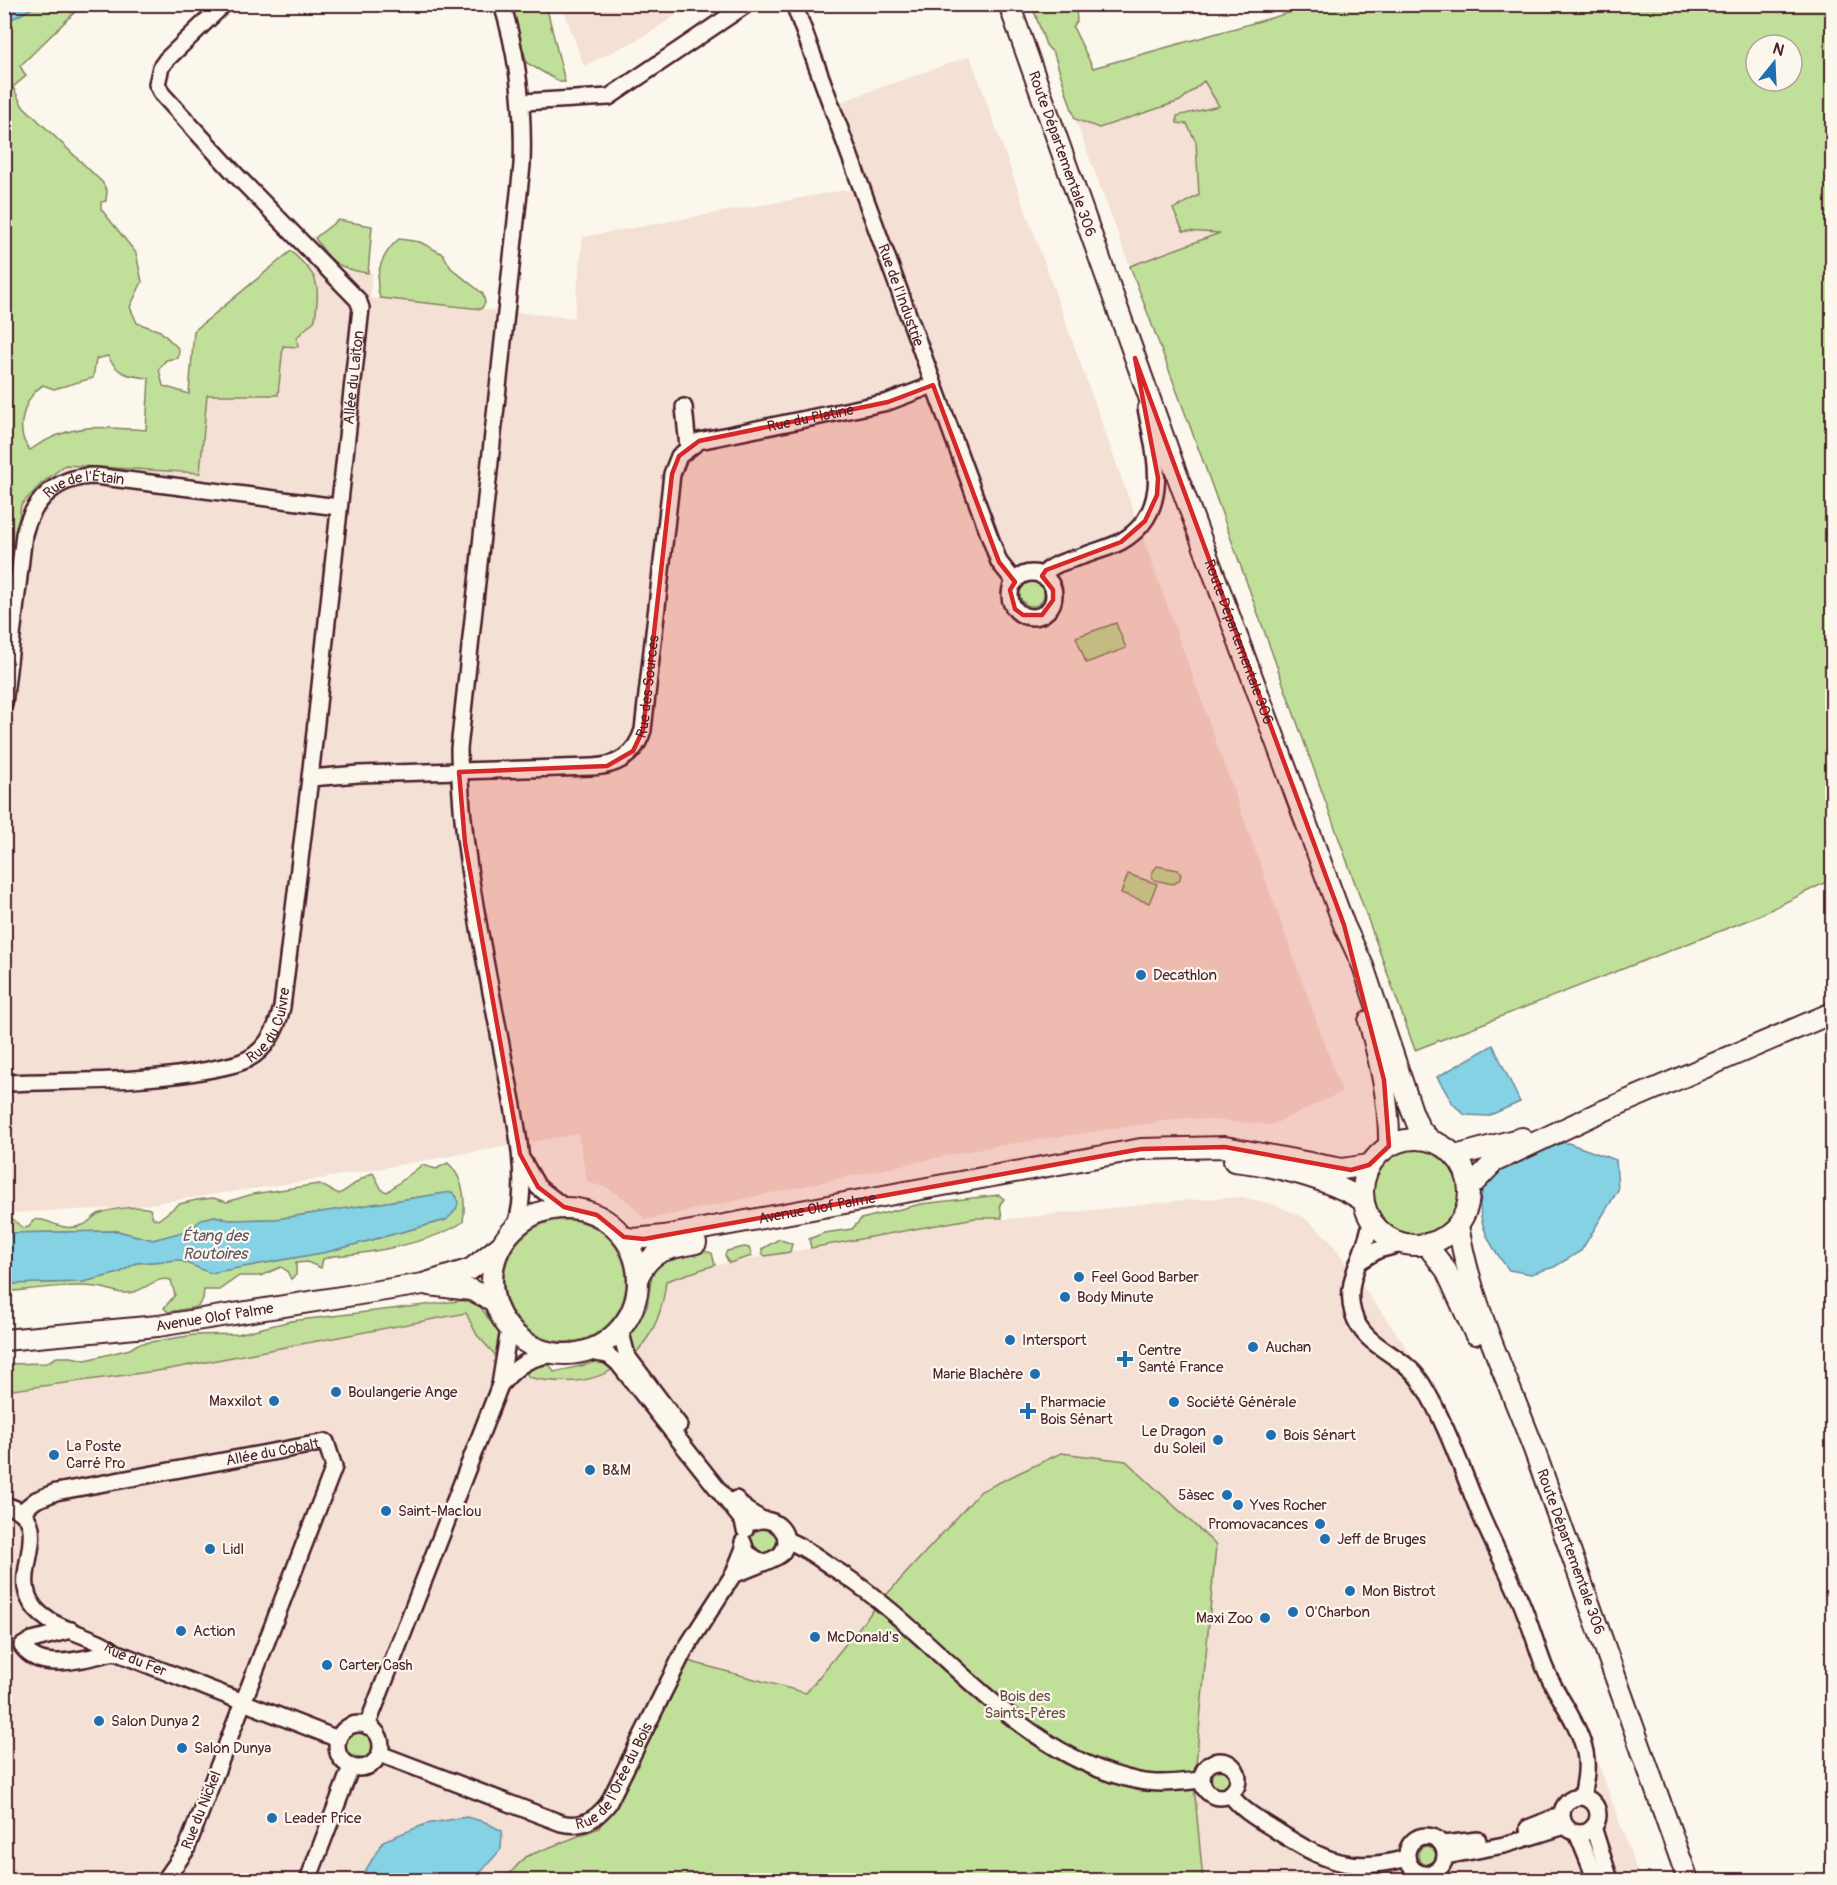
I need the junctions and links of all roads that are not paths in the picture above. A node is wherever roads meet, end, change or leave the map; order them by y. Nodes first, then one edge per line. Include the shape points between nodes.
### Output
1 (224, 4) edge
2 (502, 4) edge
3 (747, 4) edge
4 (794, 4) edge
5 (1009, 4) edge
6 (523, 102) junction
7 (1135, 358) junction
8 (933, 385) junction
9 (684, 407) dead end
10 (688, 447) junction
11 (338, 507) junction
12 (1042, 576) junction
13 (1015, 582) junction
14 (4, 704) edge
15 (459, 772) junction
16 (310, 778) junction
17 (1344, 925) junction
18 (1833, 1013) edge
19 (4, 1083) edge
20 (1596, 1114) junction
21 (1431, 1142) junction
22 (1389, 1146) junction
23 (520, 1154) junction
24 (1455, 1156) junction
25 (1369, 1165) junction
26 (1010, 1179) junction
27 (1470, 1187) junction
28 (1362, 1200) junction
29 (564, 1207) junction
30 (1371, 1221) junction
31 (516, 1225) junction
32 (1458, 1225) junction
33 (624, 1237) junction
34 (1401, 1244) junction
35 (1426, 1244) junction
36 (500, 1246) junction
37 (1360, 1261) junction
38 (638, 1277) junction
39 (423, 1284) junction
40 (494, 1301) junction
41 (509, 1329) junction
42 (621, 1329) junction
43 (4, 1340) edge
44 (585, 1352) junction
45 (560, 1354) junction
46 (500, 1385) junction
47 (4, 1505) edge
48 (21, 1512) junction
49 (761, 1519) junction
50 (745, 1530) junction
51 (786, 1540) junction
52 (744, 1548) junction
53 (761, 1562) junction
54 (733, 1575) junction
55 (71, 1630) junction
56 (116, 1652) junction
57 (243, 1703) junction
58 (367, 1726) junction
59 (338, 1739) junction
60 (380, 1754) junction
61 (351, 1767) junction
62 (1202, 1780) junction
63 (1230, 1794) junction
64 (1582, 1797) junction
65 (1568, 1825) junction
66 (1593, 1827) junction
67 (1444, 1850) junction
68 (1407, 1858) junction
69 (165, 1881) edge
70 (308, 1881) edge
71 (1596, 1881) edge
72 (1610, 1881) edge
73 (1675, 1881) edge
74 (1688, 1881) edge

1 - 11 street, Allée du Laiton via 166,60 157,84 237,176 362,308
2 - 6 street via 515,50
3 - 6 street via 609,97
4 - 8 street, Rue de l'Industrie
5 - 7 main road, Route Départementale 306
6 - 15 street via 522,165 462,698
7 - 12 street via 1157,463 1153,508 1145,521 1121,542 1060,564
7 - 17 main road, Route Départementale 306
8 - 10 street, Rue du Platine via 888,402 699,441
8 - 13 street, Rue de l'Industrie via 999,562
9 - 10 street
10 - 15 street, Rue des Sources via 679,456 672,474 643,730 633,751 607,766
11 - 14 street, Rue de l'Étain via 95,476 59,484 40,499 24,534
11 - 16 street, Allée du Laiton
12 - 13 street via 1032,573
12 - 13 street via 1053,590 1053,600 1042,615 1023,615 1015,609 1011,591
15 - 16 street, Rue des Sources
15 - 23 street via 465,843
16 - 19 street, Rue du Cuivre via 282,1007 273,1035 259,1051 233,1065 190,1073
17 - 21 main road, Route Départementale 306 via 1363,966 1412,1111
17 - 22 main road, Route Départementale 306 via 1349,960 1384,1080
18 - 20 main road
20 - 24 main road
20 - 27 main road via 1494,1162
21 - 22 main road via 1416,1139
21 - 24 main road
22 - 25 main road
23 - 29 street via 538,1187
23 - 31 street via 520,1212
24 - 27 main road
25 - 26 main road via 1342,1169 1250,1150 1196,1146 1141,1149
25 - 28 main road
26 - 28 main road via 1128,1163 1202,1159 1242,1162 1292,1173 1338,1187
26 - 33 main road, Avenue Olof Palme via 664,1236
26 - 38 main road, Avenue Olof Palme via 665,1249 652,1257
27 - 32 main road
28 - 30 main road
29 - 31 main road via 538,1212
29 - 33 main road via 597,1215
30 - 34 main road via 1384,1235
30 - 37 street
31 - 36 main road
32 - 35 main road via 1445,1237
32 - 74 main road, Route Départementale 306 via 1478,1308 1534,1450
33 - 38 main road via 634,1256
34 - 35 main road
34 - 37 street via 1378,1250
35 - 73 main road, Route Départementale 306 via 1446,1270 1511,1422
36 - 39 main road, Avenue Olof Palme via 471,1269
36 - 40 main road via 491,1273
37 - 64 street via 1351,1279 1353,1313 1374,1344 1414,1371 1443,1423 1498,1556 1521,1601 1549,1678 1583,1744 1587,1768
38 - 42 main road via 636,1299
39 - 40 main road, Avenue Olof Palme via 471,1290
39 - 43 main road, Avenue Olof Palme via 158,1326
40 - 41 main road
41 - 45 main road via 532,1347
41 - 46 street
42 - 44 main road
42 - 49 street via 627,1356 740,1504
44 - 45 main road
44 - 50 street via 608,1355 618,1363 743,1521
45 - 46 street via 522,1363
46 - 58 street
47 - 48 street
48 - 55 street, Rue du Fer via 32,1531 28,1599 43,1617
48 - 57 street, Allée du Cobalt via 56,1492 326,1442 334,1467
49 - 50 street
49 - 51 street via 780,1526
50 - 52 street
51 - 53 street via 782,1554
51 - 62 street via 866,1590 998,1706 1056,1747 1138,1781
52 - 53 street
52 - 54 street, Rue de l'Orée du Bois
53 - 54 street
54 - 60 street, Rue de l'Orée du Bois via 684,1651 608,1804 591,1821 580,1825 561,1823
55 - 56 street, Rue du Fer
55 - 56 street via 22,1646 32,1658 49,1662
56 - 57 street, Rue du Fer
57 - 59 street, Rue du Fer
57 - 69 street, Rue du Nickel via 186,1850
58 - 59 street via 350,1726
58 - 60 street via 380,1737
59 - 61 street via 339,1755
60 - 61 street via 368,1767
61 - 70 street
62 - 63 street via 1212,1795
62 - 63 street via 1211,1764 1217,1761 1231,1765 1238,1783
63 - 68 street via 1250,1814 1329,1861 1358,1865
64 - 65 street via 1567,1803
64 - 66 street via 1591,1801 1597,1811
65 - 66 street
65 - 67 street via 1504,1845
65 - 71 street
66 - 72 street
67 - 68 street via 1434,1837 1422,1836 1411,1842
67 - 68 street via 1441,1867 1430,1874 1413,1869

